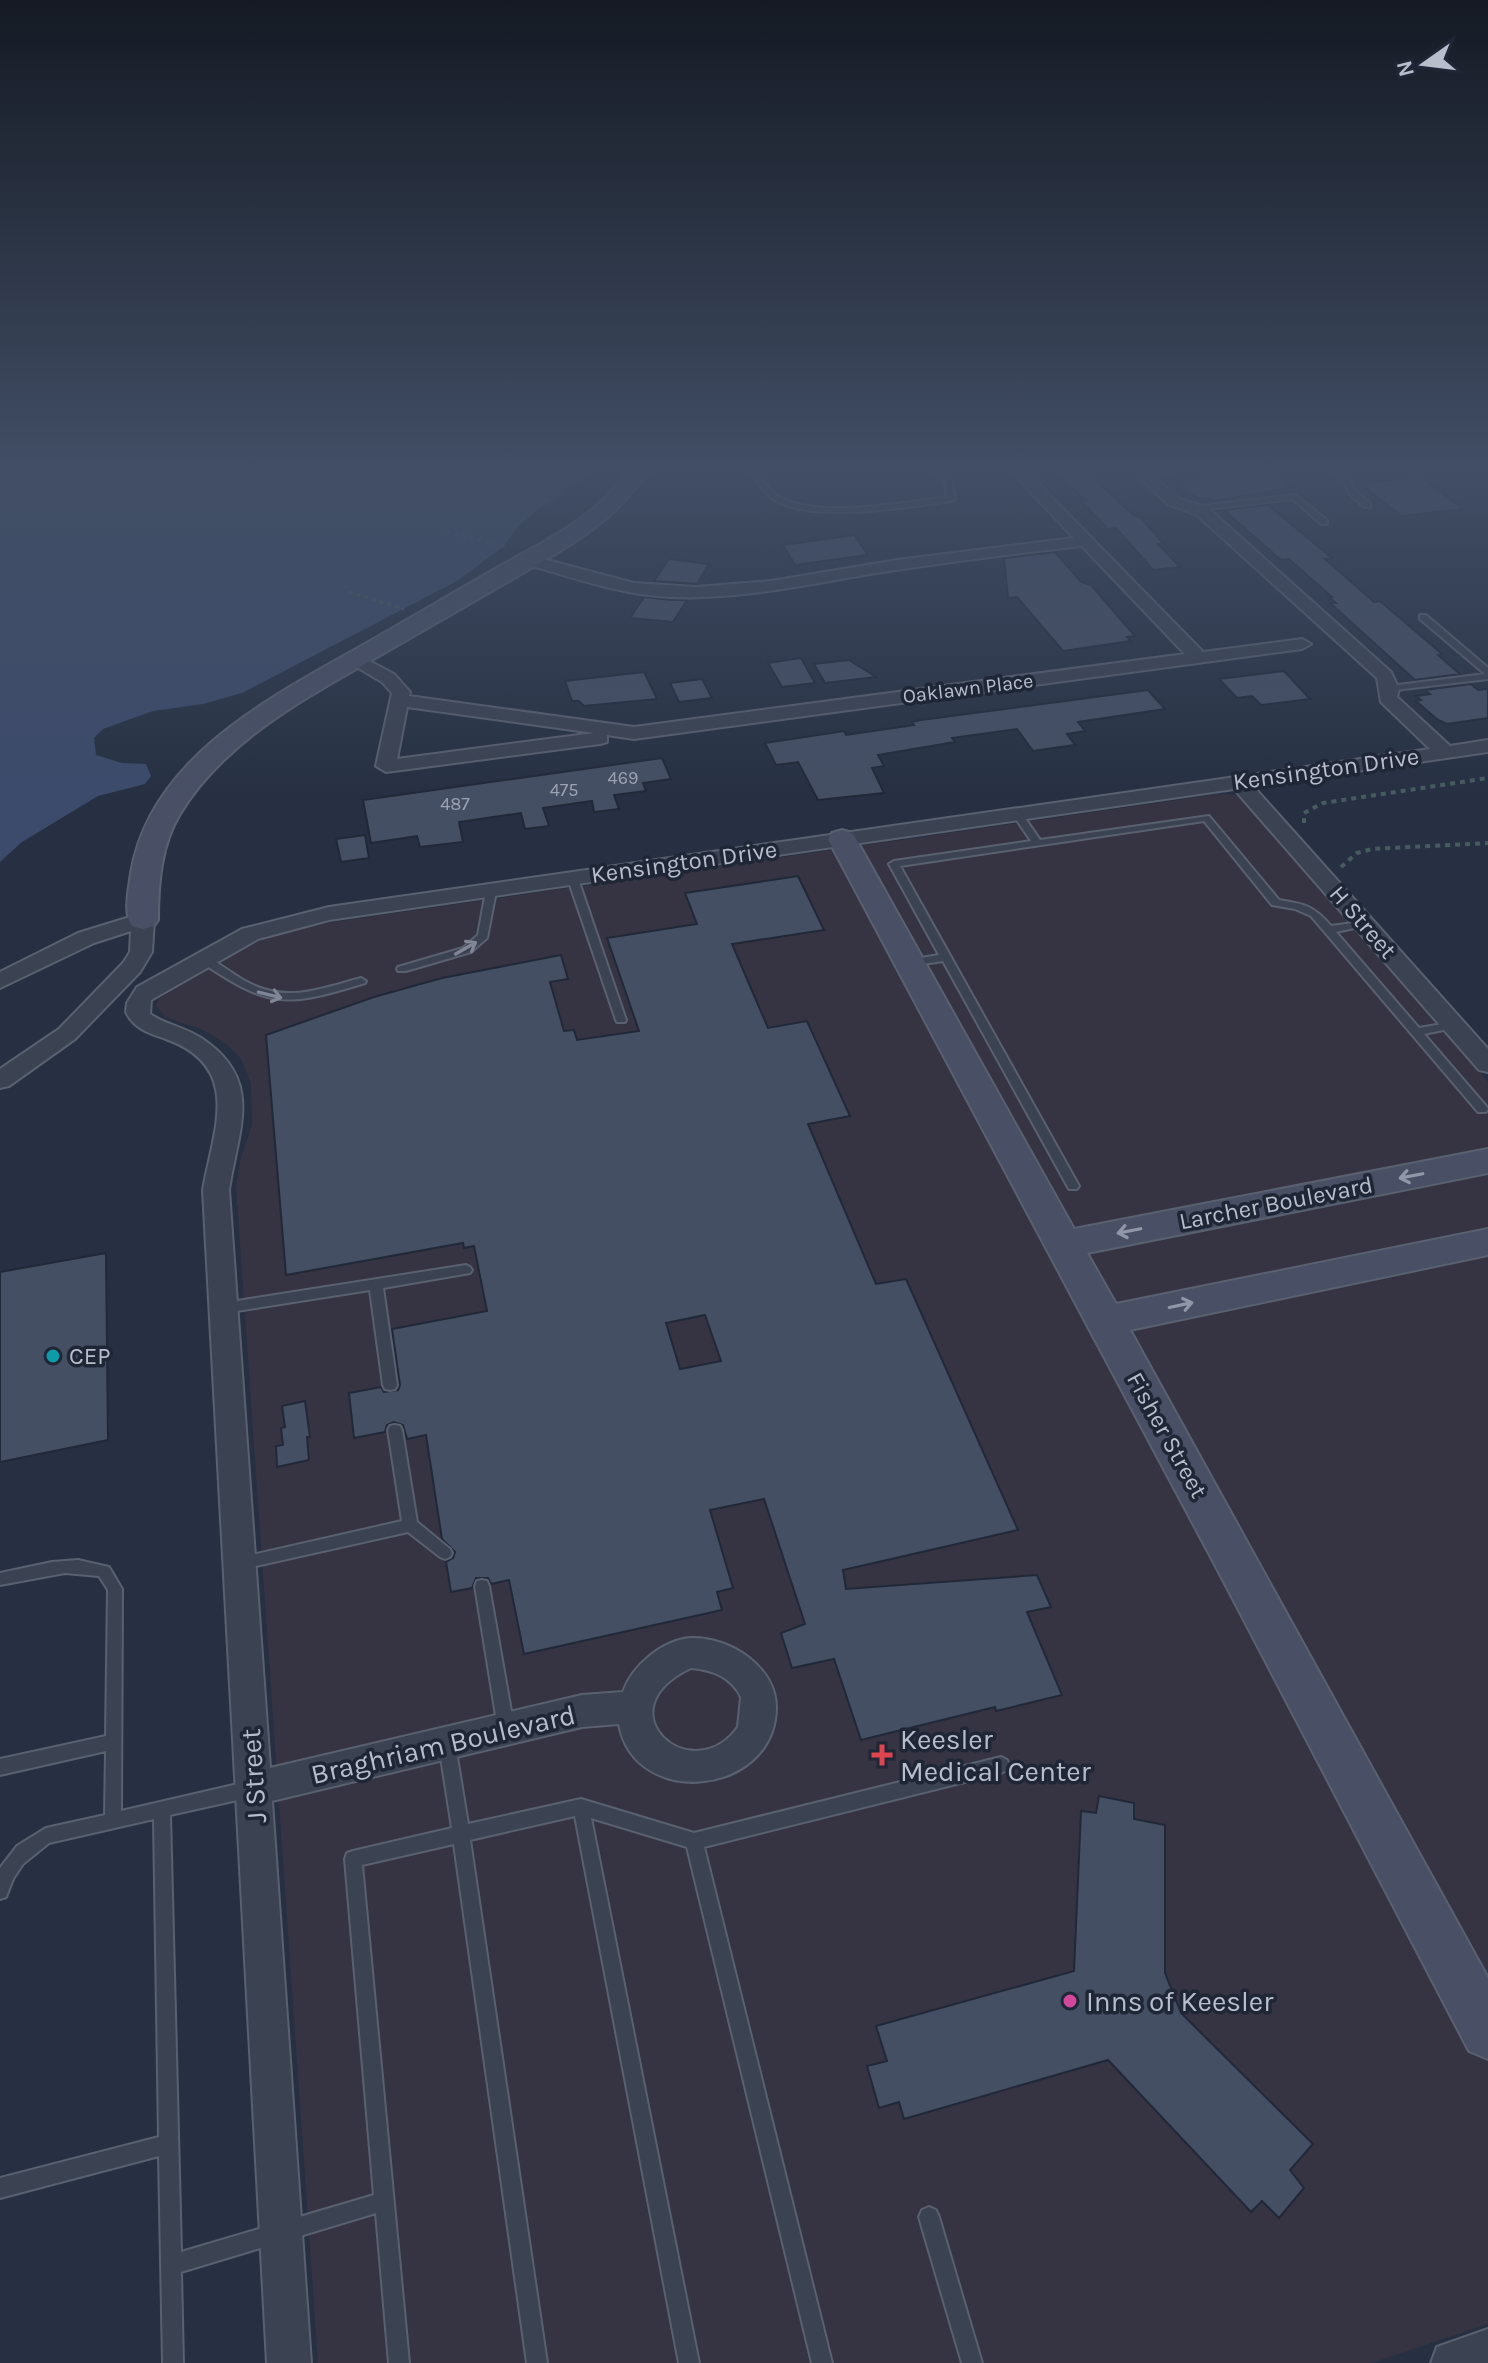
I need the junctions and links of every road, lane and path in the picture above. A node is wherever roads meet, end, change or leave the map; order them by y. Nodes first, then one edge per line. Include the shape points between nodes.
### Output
1 (485, 576) edge
2 (588, 576) edge
3 (836, 576) edge
4 (1121, 576) edge
5 (1274, 576) edge
6 (349, 592) dead end
7 (417, 613) dead end
8 (1423, 617) dead end
9 (1302, 644) dead end
10 (1198, 657) junction
11 (356, 659) junction
12 (1488, 674) edge
13 (1390, 689) junction
14 (398, 700) junction
15 (634, 733) junction
16 (1488, 746) edge
17 (1445, 752) junction
18 (1488, 778) edge
19 (1238, 781) junction
20 (1017, 813) junction
21 (1309, 832) dead end
22 (842, 839) junction
23 (1037, 843) junction
24 (1488, 843) edge
25 (1330, 856) dead end
26 (1341, 867) junction
27 (1348, 875) dead end
28 (573, 879) junction
29 (491, 891) junction
30 (1364, 923) junction
31 (1328, 930) junction
32 (143, 931) junction
33 (202, 958) junction
34 (928, 960) junction
35 (402, 969) dead end
36 (0, 981) edge
37 (361, 981) dead end
38 (621, 1020) dead end
39 (1454, 1025) junction
40 (1417, 1032) junction
41 (1488, 1064) edge
42 (0, 1080) edge
43 (1482, 1109) dead end
44 (1488, 1161) edge
45 (1073, 1186) dead end
46 (216, 1190) joint
47 (1488, 1242) edge
48 (1064, 1244) junction
49 (466, 1270) dead end
50 (376, 1285) junction
51 (224, 1308) junction
52 (1105, 1321) junction
53 (390, 1385) dead end
54 (395, 1430) dead end
55 (410, 1525) junction
56 (445, 1553) dead end
57 (240, 1564) junction
58 (0, 1579) edge
59 (482, 1586) dead end
60 (634, 1707) dead end
61 (506, 1728) junction
62 (113, 1742) junction
63 (447, 1743) junction
64 (1001, 1765) dead end
65 (0, 1767) edge
66 (254, 1788) junction
67 (581, 1807) junction
68 (162, 1809) junction
69 (113, 1820) junction
70 (461, 1834) junction
71 (694, 1841) junction
72 (0, 1891) edge
73 (1488, 2032) edge
74 (169, 2144) junction
75 (0, 2188) edge
76 (385, 2201) junction
77 (929, 2217) dead end
78 (281, 2232) junction
79 (171, 2265) junction
80 (1488, 2351) edge
81 (173, 2363) edge
82 (289, 2363) edge
83 (399, 2363) edge
84 (537, 2363) edge
85 (689, 2363) edge
86 (822, 2363) edge
87 (972, 2363) edge
88 (1453, 2363) edge

1 - 11 street
2 - 3 street via 611,584 704,593
4 - 10 street
5 - 13 street via 1385,676
6 - 7 path
8 - 12 lane
9 - 10 street, Oaklawn Place
10 - 15 street, Oaklawn Place
11 - 14 street via 398,687
11 - 32 street via 253,725 189,783 152,845 143,884
12 - 13 lane
13 - 17 street via 1388,698
14 - 15 street, Oaklawn Place
14 - 15 street, Oaklawn Place via 386,766
16 - 17 street, Kensington Drive
17 - 19 street, Kensington Drive
18 - 21 path via 1323,803 1304,813
19 - 20 street, Kensington Drive
19 - 30 street, H Street
20 - 22 street, Kensington Drive
20 - 23 lane
22 - 28 street, Kensington Drive
22 - 34 street, Fisher Street
23 - 31 lane via 1206,818 1276,903 1315,914
23 - 34 lane via 894,864
24 - 26 path via 1372,849 1357,853
25 - 26 path
26 - 27 path
28 - 29 street, Kensington Drive
28 - 38 lane
29 - 33 street, Kensington Drive via 279,924
35 -> 29 lane via 467,950 483,936
30 - 31 lane
30 - 39 street, H Street
31 - 40 lane
32 - 36 street via 86,938
32 - 42 street via 141,952 132,967 67,1034
33 -> 37 lane via 241,985 282,998 307,997
33 - 46 street, Kensington Drive via 145,992 137,1005 143,1020 205,1051 230,1084 230,1131
34 - 45 lane
34 - 48 street, Fisher Street
39 - 40 lane
39 - 41 street, H Street
40 - 43 lane
44 -> 48 street, Larcher Boulevard
46 - 51 street, J Street
52 -> 47 street
48 - 52 street, Fisher Street
49 - 50 lane
50 - 51 lane
50 - 53 lane
51 - 57 street, J Street
52 - 73 street, Fisher Street
54 - 55 lane
55 - 56 lane
55 - 57 lane
57 - 66 street, J Street
58 - 62 lane via 63,1566 104,1571 115,1589
59 - 61 lane
60 - 61 street, Braghriam Boulevard via 582,1711
61 - 63 street, Braghriam Boulevard
62 - 65 lane
62 - 69 lane
63 - 66 street, Braghriam Boulevard
63 - 70 lane
64 - 71 lane
66 - 68 lane
66 - 78 street, J Street
67 - 70 lane
67 - 71 lane
67 - 85 lane
68 - 69 lane
68 - 74 lane
69 - 72 lane via 46,1836 22,1850
70 - 76 lane via 353,1859
70 - 84 lane
71 - 86 lane
74 - 75 lane
74 - 79 lane
76 - 78 lane
76 - 83 lane
77 - 87 lane
78 - 79 lane
78 - 82 street, J Street
79 - 81 lane
80 - 88 street

